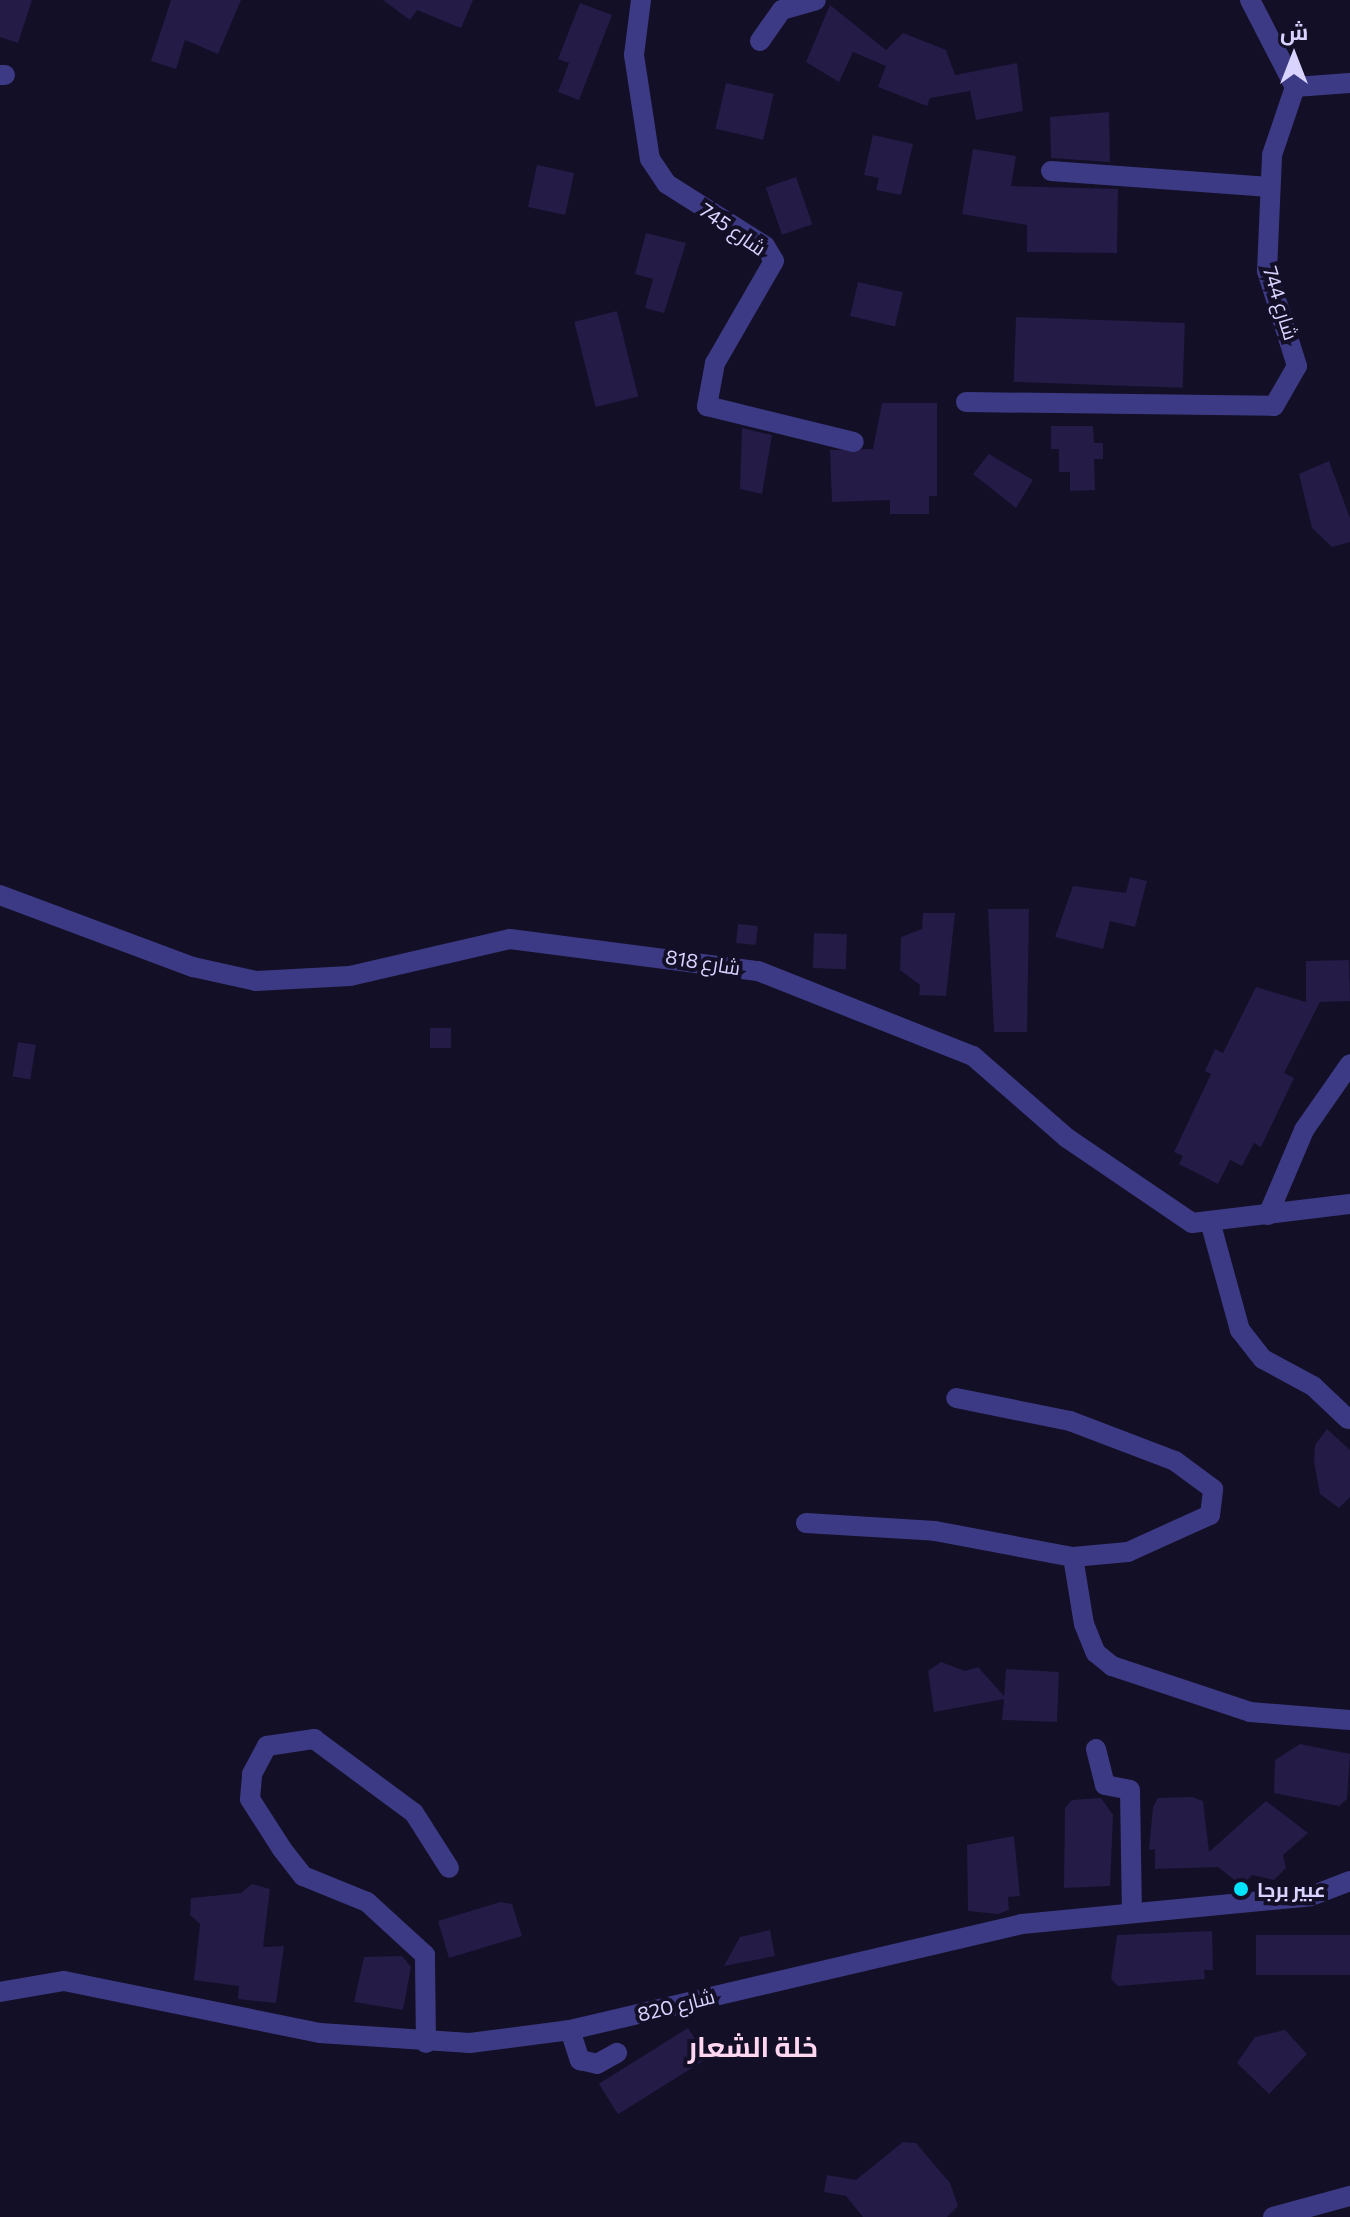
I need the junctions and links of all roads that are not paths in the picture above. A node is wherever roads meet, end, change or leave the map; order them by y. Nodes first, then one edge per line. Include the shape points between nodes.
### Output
1 (641, 0) edge
2 (816, 0) edge
3 (1250, 0) edge
4 (760, 41) dead end
5 (1350, 83) edge
6 (1295, 87) junction
7 (1051, 171) dead end
8 (1269, 187) junction
9 (966, 402) dead end
10 (854, 442) dead end
11 (0, 895) edge
12 (1350, 1064) edge
13 (1350, 1204) edge
14 (1268, 1215) junction
15 (1211, 1225) junction
16 (956, 1398) dead end
17 (1348, 1419) edge
18 (806, 1523) dead end
19 (1073, 1557) junction
20 (1350, 1720) edge
21 (1096, 1749) dead end
22 (449, 1868) dead end
23 (1350, 1881) edge
24 (1132, 1912) junction
25 (0, 1992) edge
26 (570, 2030) junction
27 (426, 2043) junction
28 (617, 2053) dead end
29 (1350, 2196) edge
30 (1273, 2217) edge

1 - 10 street, شارع 745 via 634,55 650,159 667,184 765,246 774,261 715,363 707,406
2 - 4 street via 782,10
3 - 6 street
5 - 6 street
6 - 8 street, شارع 744
7 - 8 street
8 - 9 street, شارع 744 via 1267,271 1297,366 1274,406
11 - 15 street, شارع 818 via 193,967 256,981 350,976 510,939 758,971 973,1056 1067,1138 1192,1223
12 - 14 street via 1304,1130
13 - 14 street
14 - 15 street
15 - 17 street via 1240,1330 1263,1359 1313,1386
16 - 19 street via 1127,1440 1213,1489 1210,1515 1172,1538 1128,1552
18 - 19 street via 935,1531
19 - 20 street via 1084,1624 1096,1653 1112,1666 1250,1712
21 - 24 street via 1105,1785 1130,1790
22 - 27 street via 414,1813 314,1739 267,1746 252,1774 250,1799 282,1849 303,1876 367,1902 425,1955
23 - 24 street, شارع 820 via 1311,1896
24 - 26 street, شارع 820 via 931,1941
25 - 27 street, شارع 820 via 64,1981 320,2033
26 - 27 street, شارع 820
26 - 28 street via 580,2060 597,2064
29 - 30 street

